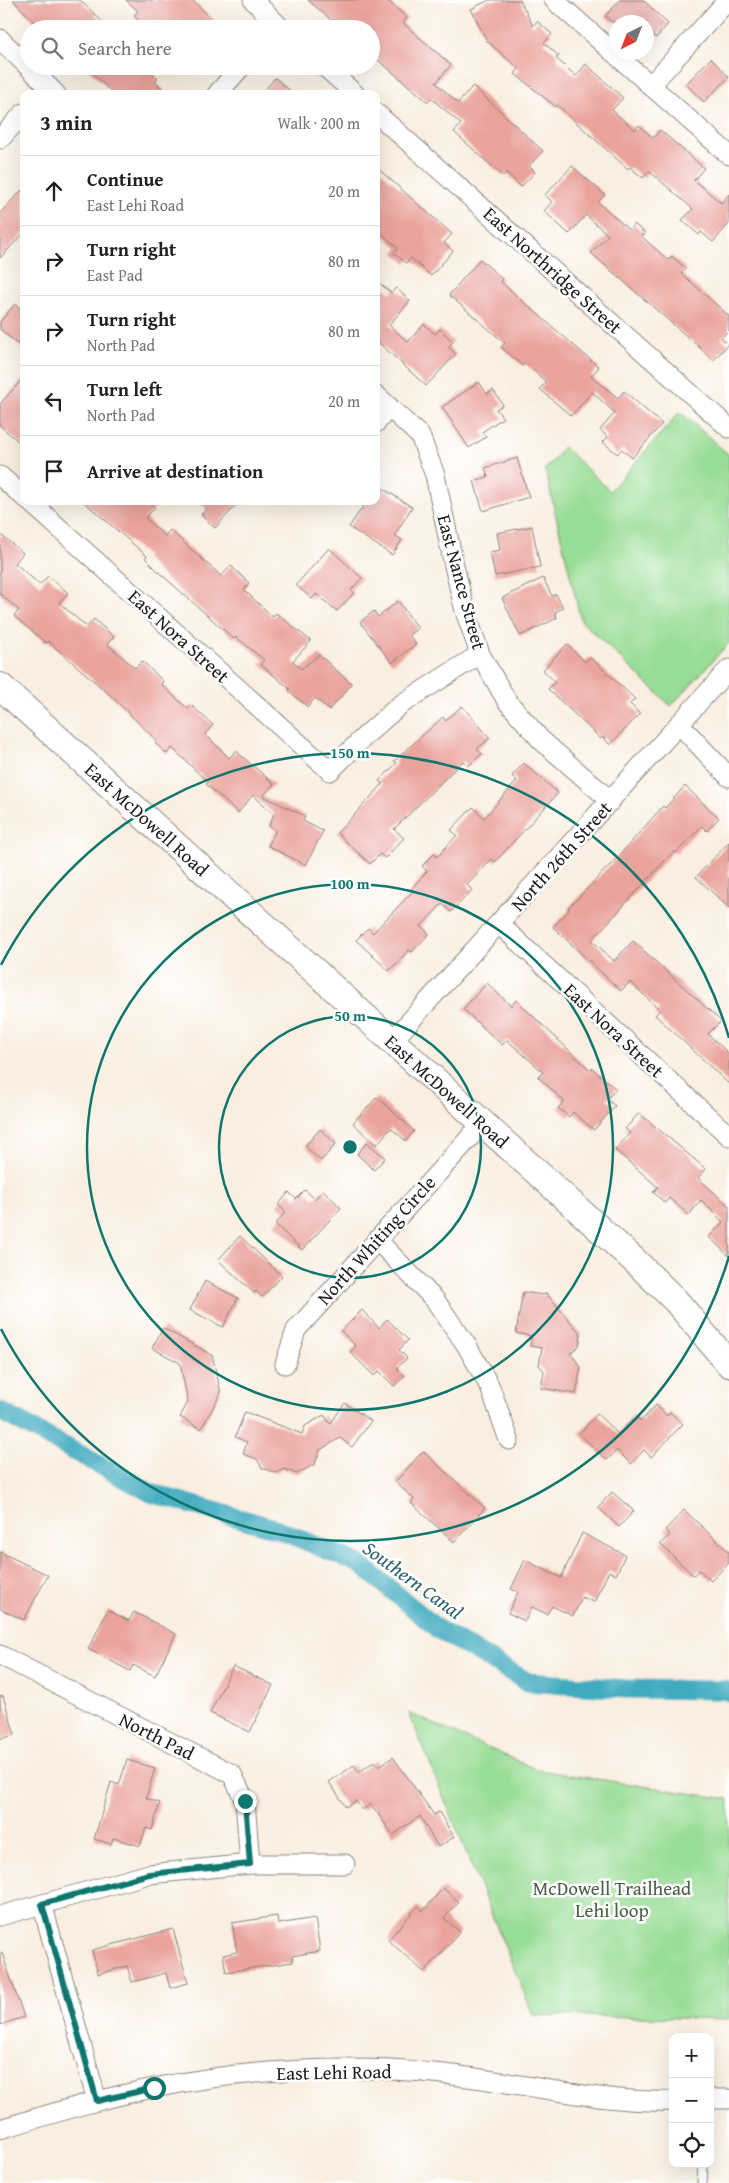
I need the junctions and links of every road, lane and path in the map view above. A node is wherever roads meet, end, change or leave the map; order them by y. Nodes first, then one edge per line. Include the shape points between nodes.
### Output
1 (253, 0) edge
2 (554, 0) edge
3 (728, 0) edge
4 (272, 20) edge
5 (0, 39) edge
6 (20, 61) edge
7 (33, 75) edge
8 (234, 75) edge
9 (334, 75) edge
10 (650, 86) junction
11 (47, 90) edge
12 (221, 90) edge
13 (351, 90) edge
14 (20, 117) edge
15 (380, 117) edge
16 (0, 139) edge
17 (729, 155) edge
18 (383, 401) edge
19 (729, 428) edge
20 (0, 476) edge
21 (20, 494) edge
22 (33, 505) edge
23 (480, 654) junction
24 (729, 669) edge
25 (0, 686) edge
26 (679, 724) junction
27 (729, 777) edge
28 (611, 801) junction
29 (499, 924) junction
30 (392, 1041) junction
31 (482, 1124) junction
32 (729, 1136) edge
33 (377, 1240) junction
34 (285, 1364) dead end
35 (729, 1364) edge
36 (509, 1440) dead end
37 (0, 1655) edge
38 (250, 1864) junction
39 (345, 1864) dead end
40 (42, 1904) junction
41 (0, 1916) edge
42 (714, 2099) edge
43 (729, 2099) edge
44 (97, 2101) junction
45 (669, 2101) edge
46 (0, 2129) edge
47 (703, 2168) edge
48 (702, 2183) edge

1 - 4 street
2 - 10 street
3 - 10 street
5 - 6 street
7 - 11 street
8 - 12 street
9 - 13 street
10 - 17 street
14 - 16 street
15 - 19 street, East Northridge Street
18 - 23 street, East Nance Street via 420,436 434,475 465,611
20 - 21 street
22 - 23 street, East Nora Street via 330,771 400,705
23 - 28 street, East Nance Street via 507,701 541,740
24 - 26 street, North 26th Street
25 - 30 main road, East McDowell Road
26 - 27 street
26 - 28 street, North 26th Street
28 - 29 street, North 26th Street
29 - 30 street, North 26th Street
29 - 32 street, East Nora Street
30 - 31 main road, East McDowell Road
31 - 33 street, North Whiting Circle
31 - 35 main road, East McDowell Road via 636,1262 676,1301
33 - 34 street, North Whiting Circle via 296,1330
33 - 36 street via 435,1300 467,1346 490,1388
37 - 38 street, North Pad via 232,1774 245,1801
38 - 39 street
38 - 40 street via 149,1874
40 - 41 street
40 - 44 street
42 - 43 street
44 - 45 street, East Lehi Road via 226,2077 376,2069 444,2074 589,2097
44 - 46 street, East Lehi Road
47 - 48 lane

